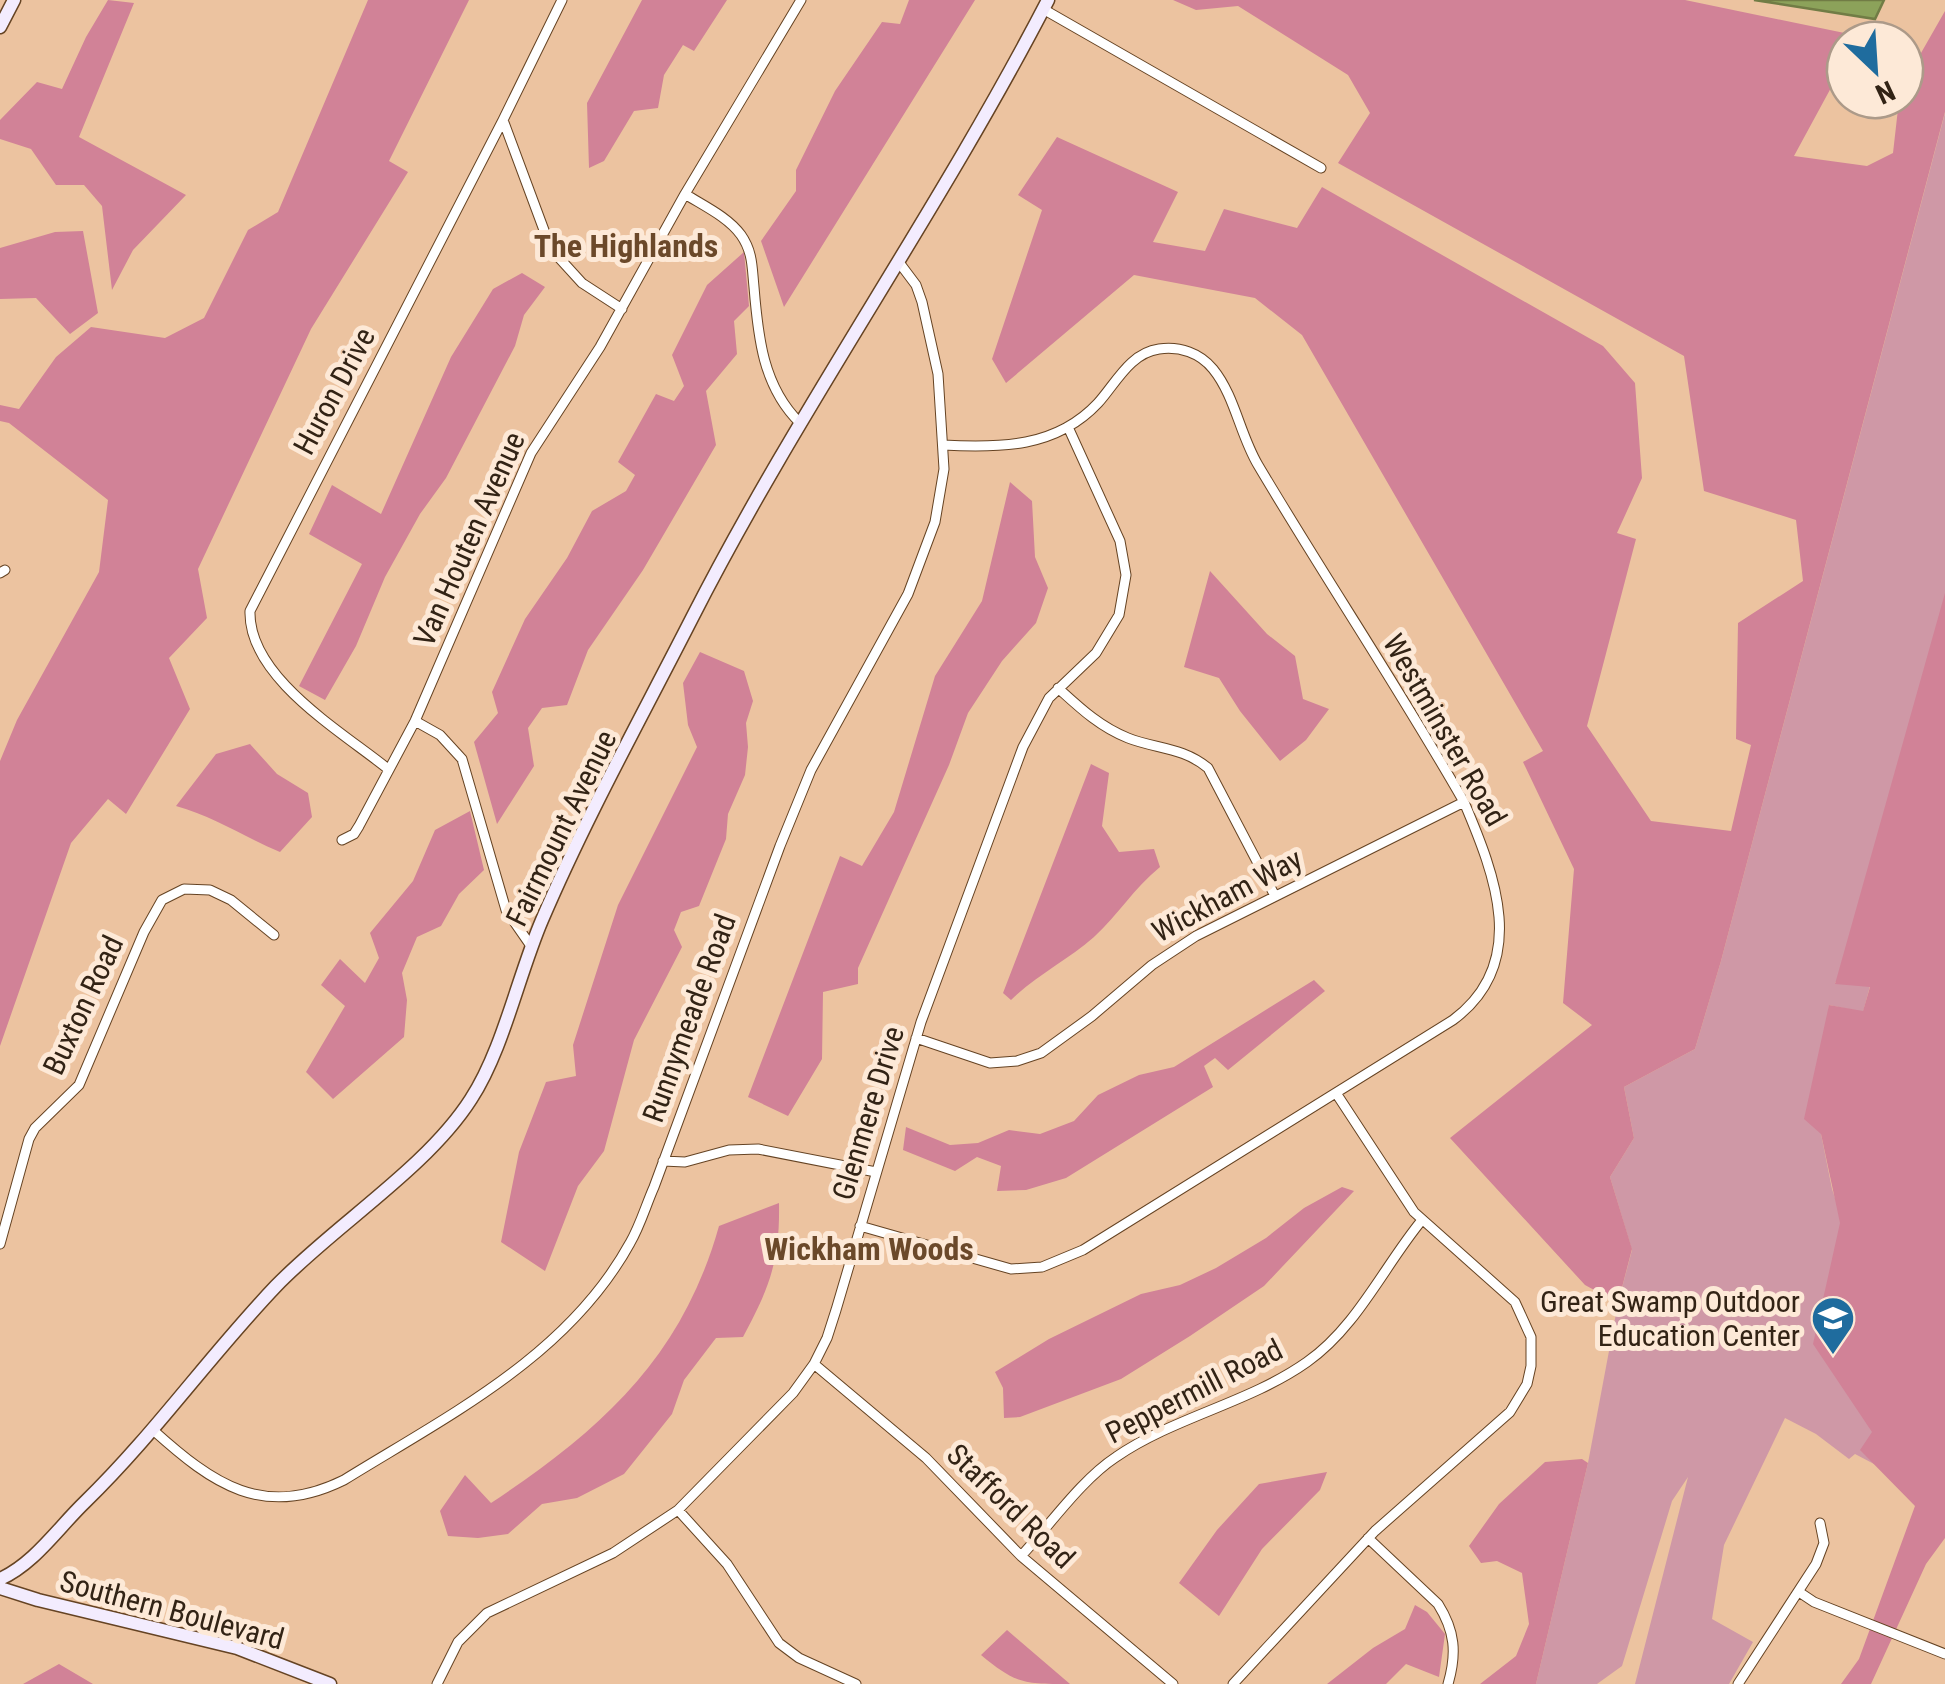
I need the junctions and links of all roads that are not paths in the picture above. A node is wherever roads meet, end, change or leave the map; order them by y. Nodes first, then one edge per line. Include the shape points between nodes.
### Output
1 (14, 0) edge
2 (562, 0) edge
3 (801, 0) edge
4 (1046, 5) edge
5 (0, 27) edge
6 (503, 120) junction
7 (1321, 168) dead end
8 (685, 194) junction
9 (897, 261) junction
10 (622, 309) junction
11 (800, 422) junction
12 (1068, 427) junction
13 (943, 445) junction
14 (1058, 688) junction
15 (415, 721) junction
16 (388, 769) junction
17 (1464, 802) junction
18 (342, 840) dead end
19 (1274, 896) junction
20 (274, 935) dead end
21 (531, 946) junction
22 (916, 1038) junction
23 (1336, 1093) junction
24 (664, 1161) junction
25 (876, 1172) junction
26 (1422, 1220) junction
27 (860, 1226) junction
28 (0, 1244) edge
29 (814, 1364) junction
30 (153, 1430) junction
31 (678, 1510) junction
32 (1820, 1523) dead end
33 (1368, 1538) junction
34 (1021, 1556) junction
35 (0, 1580) edge
36 (0, 1588) edge
37 (1799, 1592) junction
38 (1945, 1654) edge
39 (302, 1678) edge
40 (330, 1684) edge
41 (437, 1684) edge
42 (856, 1684) edge
43 (1173, 1684) edge
44 (1233, 1684) edge
45 (1448, 1684) edge
46 (1738, 1684) edge

1 - 5 main road
2 - 6 street, Huron Drive
3 - 8 street, Van Houten Avenue
4 - 7 street
4 - 9 main road, Fairmount Avenue
6 - 10 street via 552,249 582,283
6 - 16 street, Huron Drive via 250,611 252,635 284,685
8 - 10 street, Van Houten Avenue
8 - 11 street via 730,222 747,244 767,370 781,404
9 - 11 main road, Fairmount Avenue
9 - 13 street, Runnymeade Road via 922,302 938,374
10 - 15 street, Van Houten Avenue via 520,473
11 - 21 main road, Fairmount Avenue via 688,625
12 - 13 street, Westminster Road via 1004,447
12 - 14 street, Glenmere Drive via 1114,524 1126,575 1112,630
12 - 17 street, Westminster Road via 1151,351 1188,350 1208,363 1254,460
13 - 24 street, Runnymeade Road via 930,541 811,770
14 - 19 street via 1105,727 1190,754 1208,768
14 - 22 street, Glenmere Drive via 1023,748
15 - 16 street, Van Houten Avenue
15 - 21 street via 462,758 506,910
16 - 18 street, Van Houten Avenue via 360,826
17 - 19 street, Wickham Way
17 - 23 street, Westminster Road via 1494,886 1496,967 1468,1010
19 - 22 street, Wickham Way via 1171,952 1041,1053 990,1063
20 - 28 street, Buxton Road via 210,890 184,889 162,900 79,1085 29,1139
21 - 30 main road, Fairmount Avenue via 485,1072 463,1110 418,1160 276,1286
22 - 25 street, Glenmere Drive
23 - 26 street
23 - 27 street, Westminster Road via 1057,1263 997,1267
24 - 25 street via 758,1149
24 - 30 street, Runnymeade Road via 632,1242 558,1335 502,1382 344,1480 296,1496 236,1490 202,1472
25 - 27 street, Glenmere Drive
26 - 33 street via 1515,1302 1530,1336 1527,1384 1510,1412
26 - 34 street, Peppermill Road via 1322,1350 1270,1383 1118,1454
27 - 29 street, Glenmere Drive
29 - 31 street, Glenmere Drive
29 - 34 street, Stafford Road via 940,1470
30 - 35 main road, Fairmount Avenue via 17,1572
31 - 41 street, Glenmere Drive via 613,1554 487,1613 458,1642
31 - 42 street via 727,1564 778,1643
32 - 37 street via 1824,1543
33 - 44 street
33 - 45 street via 1445,1616 1454,1645
34 - 43 street, Stafford Road
36 - 39 main road, Southern Boulevard via 237,1648
37 - 38 street
37 - 46 street
39 - 40 main road, Southern Boulevard

